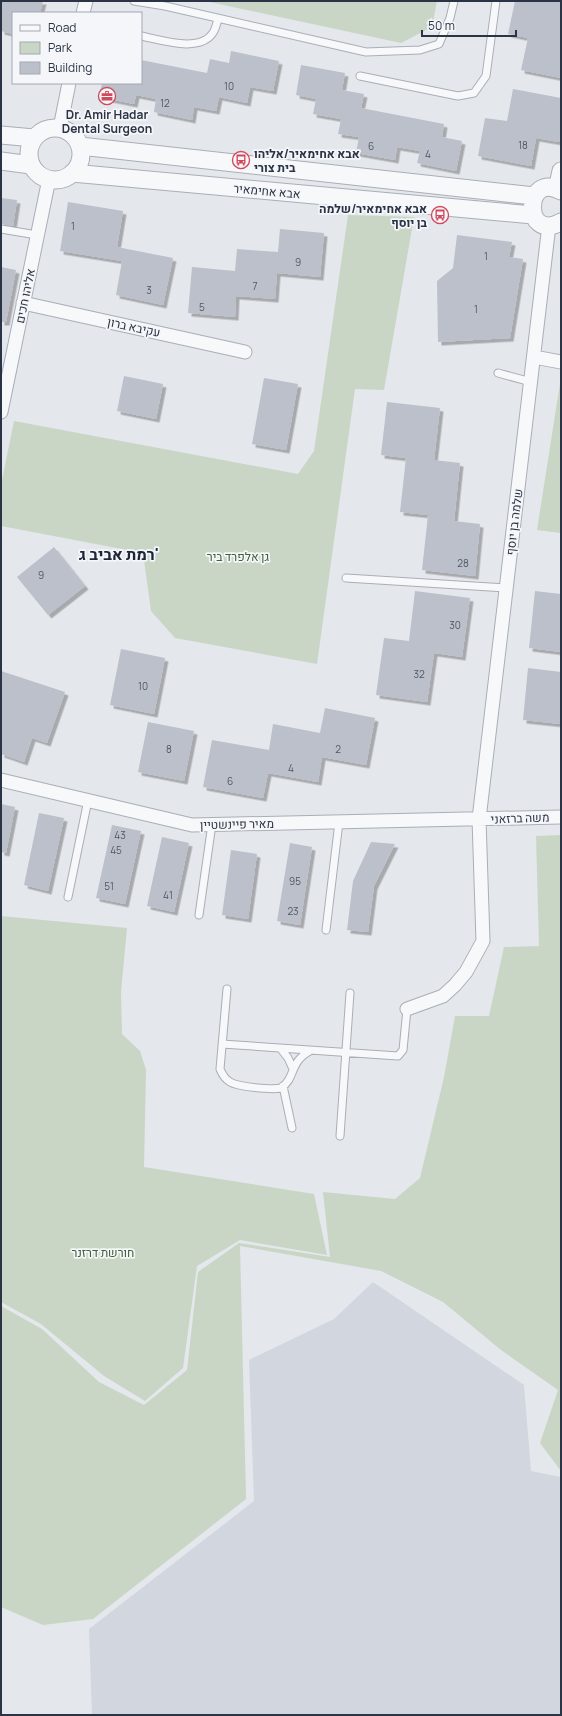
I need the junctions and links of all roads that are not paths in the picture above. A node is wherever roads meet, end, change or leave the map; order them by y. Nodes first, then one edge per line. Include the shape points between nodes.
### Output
1 (86, 1) edge
2 (134, 1) edge
3 (454, 1) edge
4 (496, 1) edge
5 (83, 12) edge
6 (218, 19) junction
7 (142, 36) edge
8 (360, 76) dead end
9 (69, 84) edge
10 (60, 128) junction
11 (1, 135) edge
12 (34, 138) junction
13 (80, 146) junction
14 (1, 161) edge
15 (31, 165) junction
16 (561, 171) edge
17 (72, 173) junction
18 (49, 179) junction
19 (559, 190) edge
20 (534, 196) junction
21 (533, 215) junction
22 (555, 223) edge
23 (1, 229) edge
24 (37, 235) junction
25 (23, 303) junction
26 (245, 352) dead end
27 (534, 357) junction
28 (561, 362) edge
29 (498, 373) dead end
30 (531, 382) junction
31 (1, 412) edge
32 (346, 578) dead end
33 (506, 588) junction
34 (1, 780) edge
35 (88, 800) junction
36 (561, 817) edge
37 (479, 819) junction
38 (339, 822) junction
39 (212, 824) junction
40 (68, 897) dead end
41 (199, 915) dead end
42 (326, 930) dead end
43 (227, 989) dead end
44 (350, 993) dead end
45 (407, 1008) joint
46 (222, 1044) junction
47 (281, 1049) junction
48 (310, 1051) junction
49 (346, 1053) junction
50 (293, 1069) junction
51 (283, 1086) junction
52 (292, 1128) dead end
53 (340, 1136) dead end

1 - 5 street
2 - 6 lane
3 - 6 lane via 439,44 420,50 366,52
4 - 8 lane via 486,76 474,93 458,96
6 - 7 lane via 214,31 205,40 185,45
9 - 10 street
10 - 12 street via 46,129
10 - 13 street via 72,135
11 - 12 street
12 - 15 street via 29,151
13 - 17 street via 80,161
13 - 20 street, אבא אחימאיר
14 - 15 street
15 - 18 street via 36,172
16 - 19 street
17 - 18 street via 57,180
17 - 21 street, אבא אחימאיר
18 - 24 street, אליהו חכים
19 - 20 street via 544,188
20 - 21 street via 531,206
21 - 22 street via 538,220
22 - 27 street, שלמה בן יוסף
23 - 24 lane
24 - 25 street, אליהו חכים
25 - 26 street, עקיבא ברון
25 - 31 street, אליהו חכים
27 - 28 street
27 - 30 street, שלמה בן יוסף
29 - 30 lane
30 - 33 street, שלמה בן יוסף
32 - 33 lane
33 - 37 street, שלמה בן יוסף
34 - 35 street, מאיר פיינשטיין
35 - 39 street, מאיר פיינשטיין via 192,825
35 - 40 lane
36 - 37 street, משה ברזאני
37 - 38 street, מאיר פיינשטיין
37 - 45 street, שלמה בן יוסף via 483,941 466,972 443,996
38 - 39 street, מאיר פיינשטיין
38 - 42 lane
39 - 41 lane
43 - 46 lane
44 - 49 lane
45 - 49 lane via 404,1046 398,1056
46 - 47 lane
46 - 51 lane via 220,1069 230,1082 277,1089
47 - 48 lane
47 - 50 lane
48 - 49 lane
48 - 50 lane via 298,1058
49 - 53 lane
50 - 51 lane
51 - 52 lane

